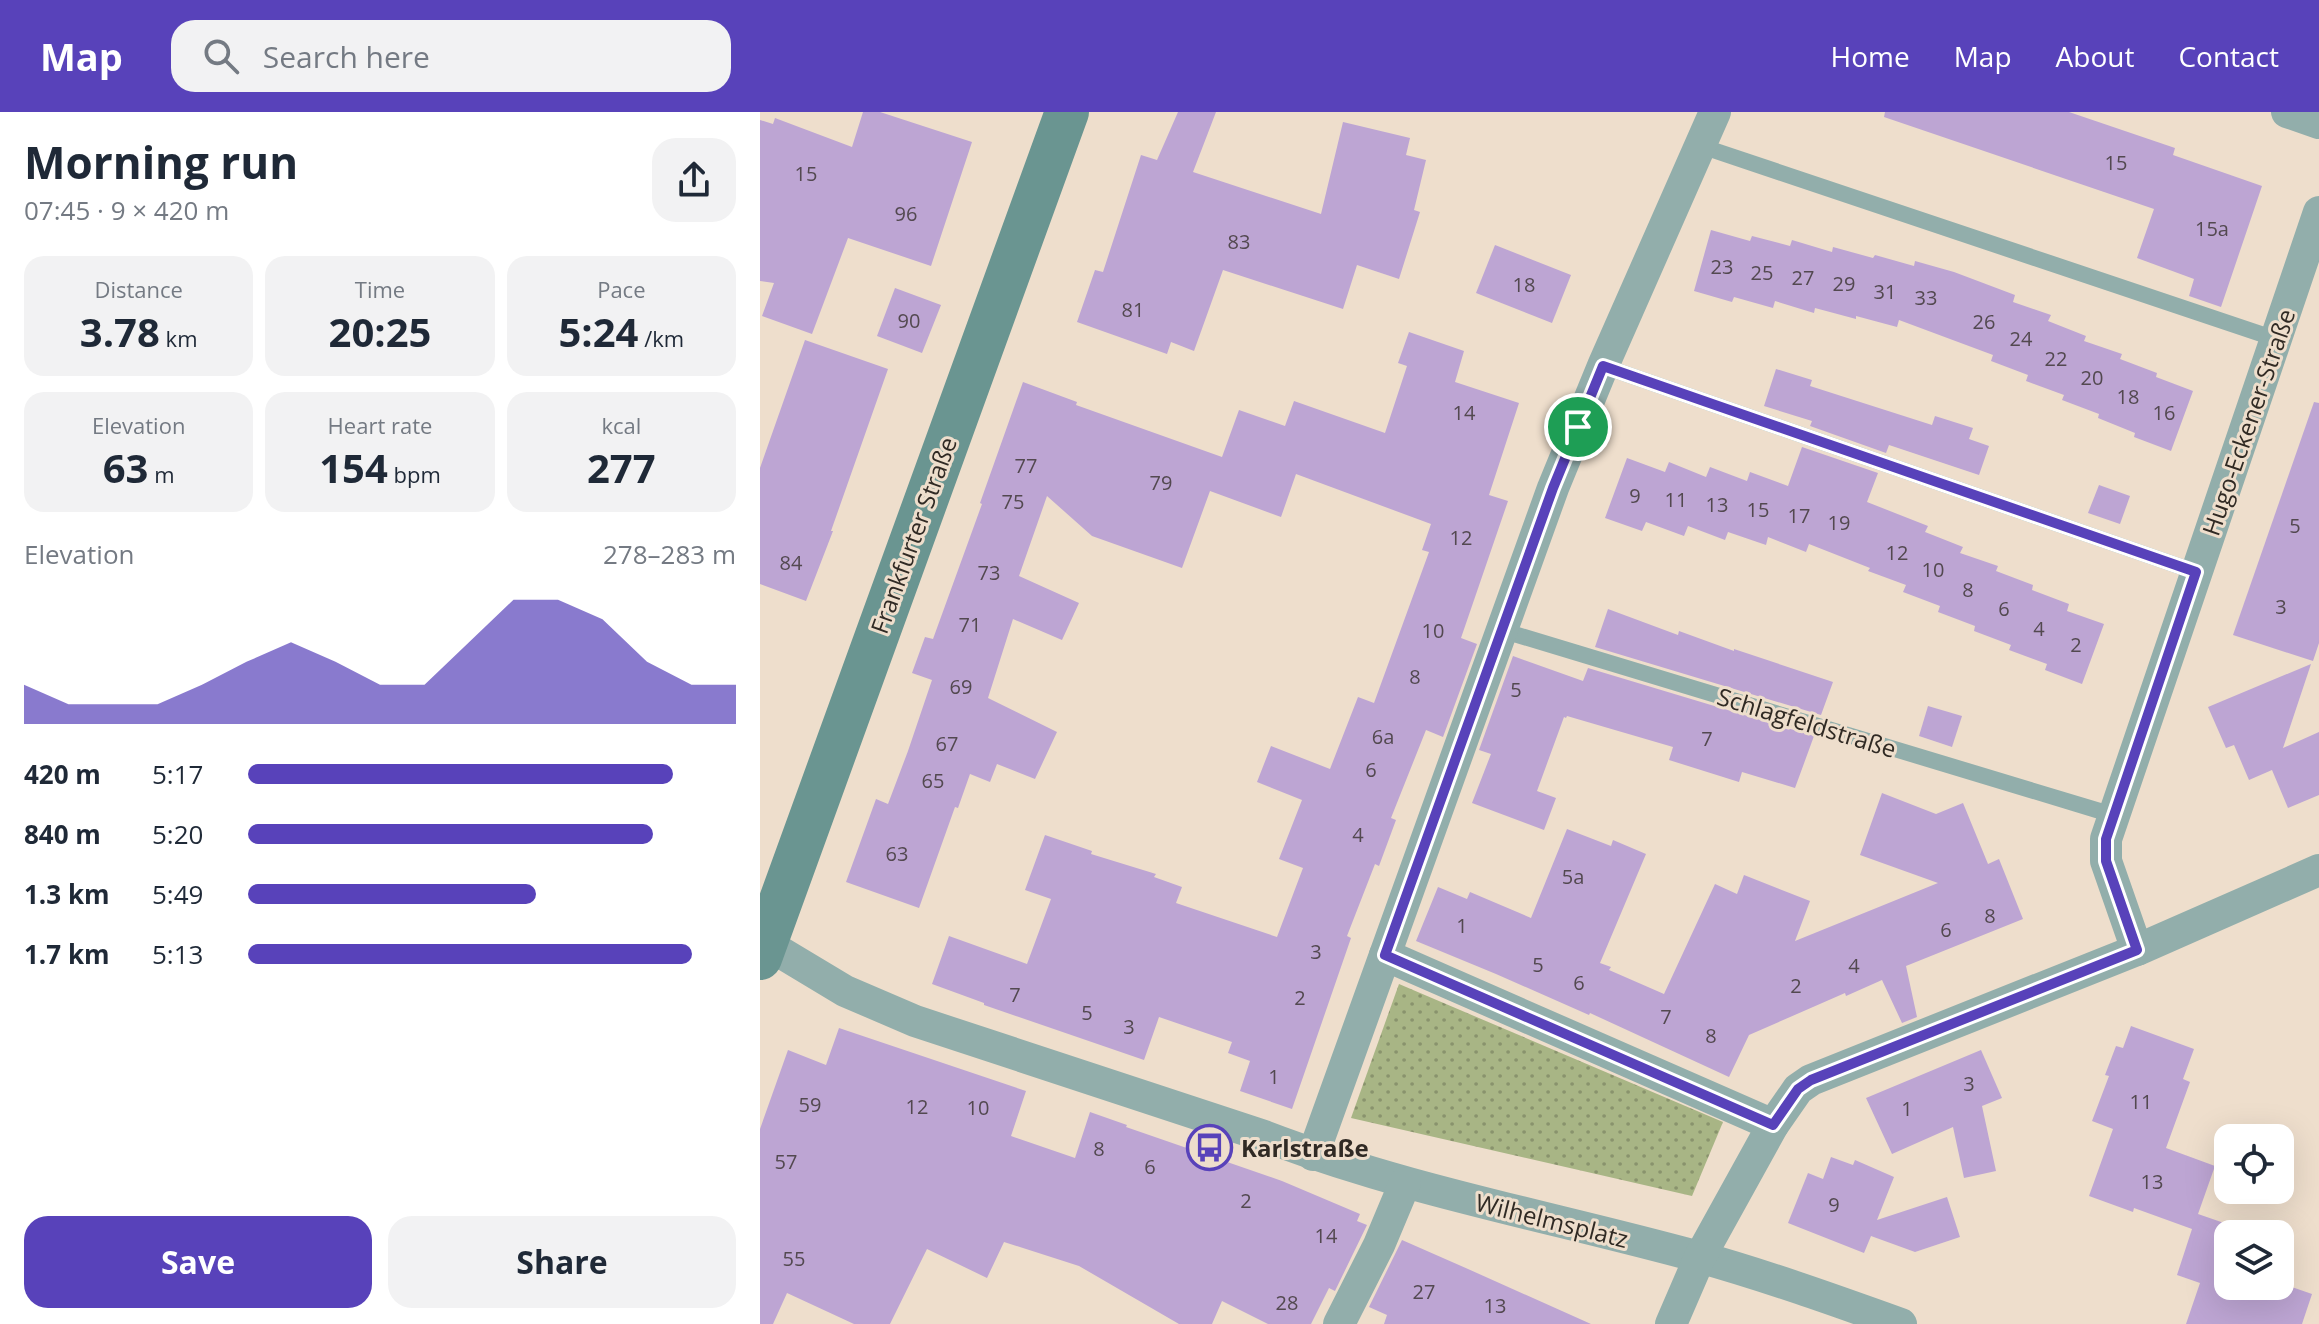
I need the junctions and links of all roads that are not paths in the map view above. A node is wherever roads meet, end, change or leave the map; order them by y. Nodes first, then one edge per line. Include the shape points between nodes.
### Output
1 (1067, 112) edge
2 (1715, 112) edge
3 (2287, 112) edge
4 (2319, 123) edge
5 (1701, 146) junction
6 (2319, 212) edge
7 (2276, 339) junction
8 (1603, 366) junction
9 (2196, 572) junction
10 (1501, 630) junction
11 (2113, 815) junction
12 (2319, 870) edge
13 (762, 947) edge
14 (2137, 950) junction
15 (1385, 955) junction
16 (1773, 1125) junction
17 (1313, 1155) junction
18 (1405, 1183) junction
19 (1700, 1257) junction
20 (1339, 1324) edge
21 (1671, 1324) edge
22 (1901, 1324) edge

1 - 13 street, Frankfurter Straße
2 - 5 street
3 - 4 street
5 - 7 lane
5 - 8 street
6 - 7 street, Hugo-Eckener-Straße
7 - 9 street, Hugo-Eckener-Straße
8 - 9 lane
8 - 10 street
9 - 11 street, Hugo-Eckener-Straße
10 - 11 lane, Schlagfeldstraße
10 - 15 street
11 - 14 street, Hugo-Eckener-Straße via 2106,861
12 - 14 street
13 - 17 street via 915,1021
14 - 16 street via 1811,1080 1798,1089
15 - 16 street
15 - 17 street
16 - 19 street
17 - 18 street
18 - 19 street, Wilhelmsplatz
18 - 20 street
19 - 21 street
19 - 22 street

